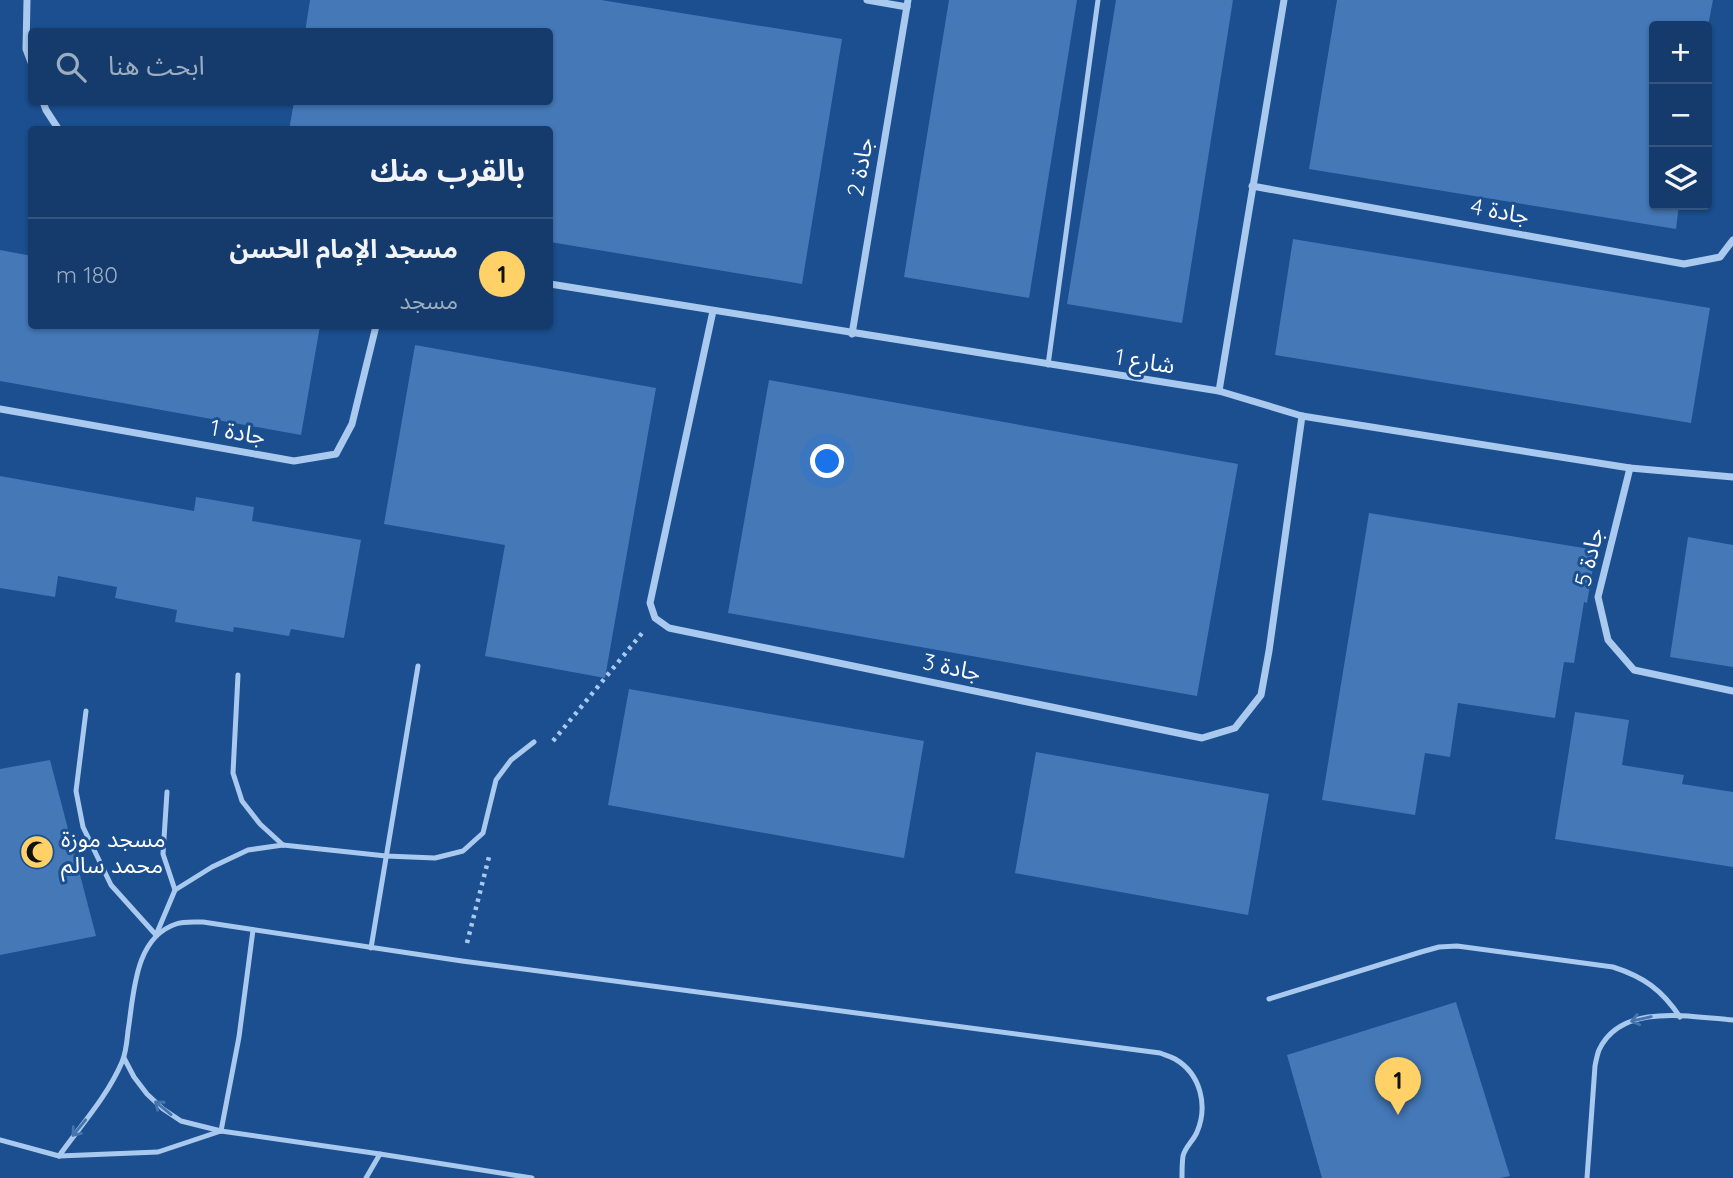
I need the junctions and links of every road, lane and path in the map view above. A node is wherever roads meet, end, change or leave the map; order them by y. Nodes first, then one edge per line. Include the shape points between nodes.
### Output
1 (27, 0) edge
2 (867, 0) edge
3 (1098, 0) edge
4 (1284, 0) edge
5 (907, 3) edge
6 (28, 54) edge
7 (44, 105) edge
8 (57, 126) edge
9 (1252, 186) junction
10 (1733, 240) edge
11 (553, 284) edge
12 (713, 311) junction
13 (375, 329) edge
14 (852, 334) junction
15 (1048, 365) junction
16 (1219, 391) junction
17 (0, 409) edge
18 (1302, 416) junction
19 (1630, 468) junction
20 (1733, 477) edge
21 (655, 618) junction
22 (418, 666) dead end
23 (237, 675) dead end
24 (1733, 691) edge
25 (86, 711) dead end
26 (553, 741) dead end
27 (534, 742) dead end
28 (167, 792) dead end
29 (492, 843) dead end
30 (284, 845) junction
31 (386, 856) junction
32 (175, 890) junction
33 (253, 930) junction
34 (156, 934) junction
35 (371, 948) junction
36 (463, 961) junction
37 (1269, 999) dead end
38 (1680, 1017) junction
39 (1733, 1020) edge
40 (124, 1058) junction
41 (221, 1131) junction
42 (0, 1140) edge
43 (380, 1154) junction
44 (59, 1156) junction
45 (366, 1178) edge
46 (532, 1178) edge
47 (1182, 1178) edge
48 (1587, 1178) edge

1 - 6 street
2 - 5 street, جادة 2
3 - 15 lane
4 - 9 street
5 - 14 street, جادة 2
7 - 8 street
9 - 10 street, جادة 4 via 1684,264 1720,257
9 - 16 street
11 - 12 street, شارع 1
12 - 14 street, شارع 1
12 - 21 street via 650,603
13 - 17 street, جادة 1 via 352,424 337,454 294,461
14 - 15 street, شارع 1
15 - 16 street, شارع 1
16 - 18 street, شارع 1
18 - 19 street, شارع 1
18 - 21 street, جادة 3 via 1261,695 1235,728 1202,738 669,628
19 - 20 street, شارع 1
19 - 24 street, جادة 5 via 1598,597 1608,640 1634,670
21 - 26 path
22 - 31 lane
23 - 30 lane via 233,773 242,801
25 - 34 lane via 76,791 83,827 111,885
27 - 31 lane via 496,780 483,834 463,851 435,858
28 - 32 lane via 163,854
29 - 36 path
30 - 31 lane
30 - 32 lane via 248,850
31 - 35 lane
32 - 34 lane
33 - 34 lane via 190,922
33 - 35 lane
33 - 41 lane
34 - 40 lane via 142,955
35 - 36 lane
36 - 47 lane via 1160,1053 1191,1072 1202,1098 1198,1130 1183,1153
37 - 38 lane via 1421,952 1457,946 1629,972 1658,990
38 - 39 lane
38 -> 48 lane via 1635,1019 1620,1026 1599,1050
41 -> 40 lane via 181,1121 163,1109 147,1094
40 -> 44 lane via 99,1104
41 - 43 lane
41 - 44 lane via 158,1152
42 - 44 lane
43 - 45 lane
43 - 46 lane

